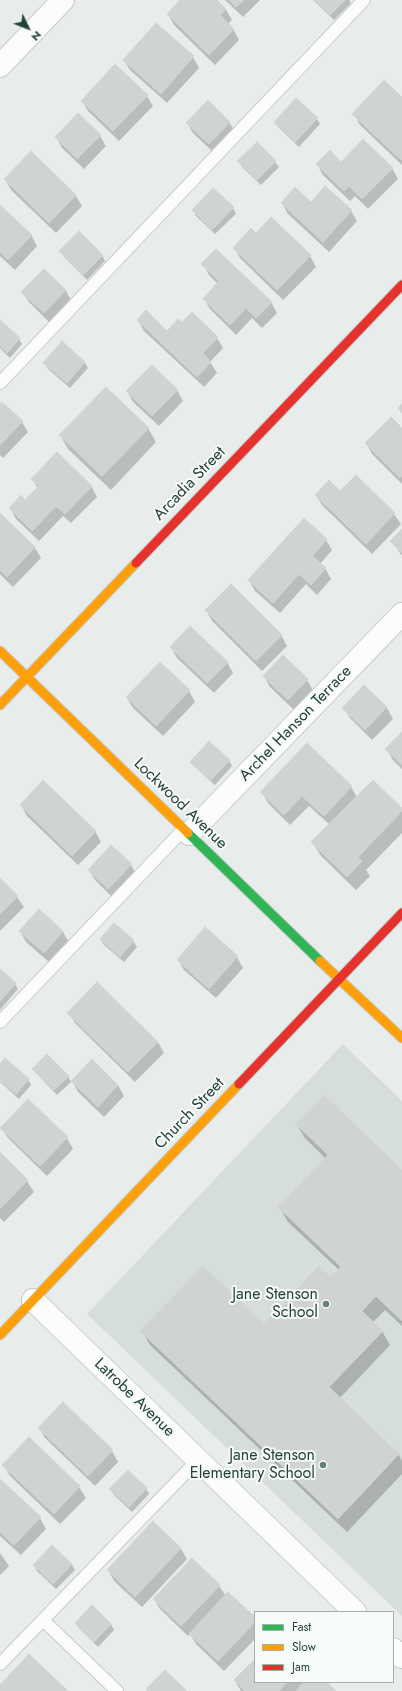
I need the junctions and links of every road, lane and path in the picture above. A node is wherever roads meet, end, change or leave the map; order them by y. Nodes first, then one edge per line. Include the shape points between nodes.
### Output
1 (63, 0) edge
2 (364, 0) edge
3 (0, 66) edge
4 (402, 285) edge
5 (0, 383) edge
6 (402, 614) edge
7 (0, 651) edge
8 (27, 677) junction
9 (0, 704) edge
10 (186, 831) junction
11 (402, 913) edge
12 (339, 979) junction
13 (0, 1022) edge
14 (402, 1038) edge
15 (33, 1300) junction
16 (0, 1335) edge
17 (198, 1460) junction
18 (354, 1611) edge
19 (43, 1620) junction
20 (394, 1650) edge
21 (402, 1657) edge
22 (0, 1664) edge
23 (117, 1691) edge

1 - 3 street
2 - 5 lane
4 - 8 street, Arcadia Street
6 - 10 street, Archel Hanson Terrace
7 - 8 street, Lockwood Avenue
8 - 9 street, Arcadia Street
8 - 10 street, Lockwood Avenue
10 - 12 street, Lockwood Avenue
10 - 13 lane
11 - 12 street, Church Street
12 - 14 street, Lockwood Avenue
12 - 15 street, Church Street
15 - 16 street, Church Street
15 - 17 street, Latrobe Avenue
17 - 18 street, Latrobe Avenue
17 - 19 lane
19 - 22 lane
19 - 23 lane
20 - 21 street

